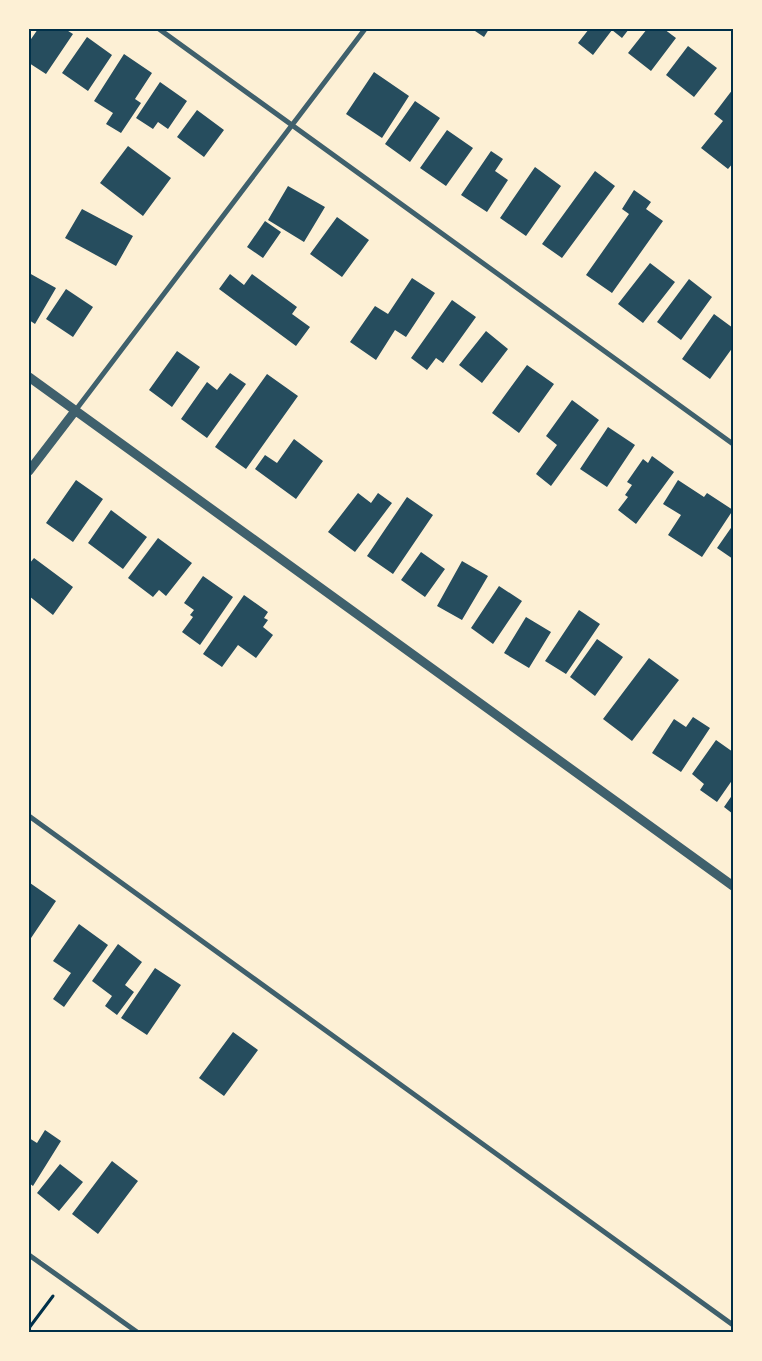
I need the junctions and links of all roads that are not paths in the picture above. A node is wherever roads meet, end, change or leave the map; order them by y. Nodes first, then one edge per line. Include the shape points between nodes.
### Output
1 (159, 29) edge
2 (365, 29) edge
3 (292, 125) junction
4 (29, 377) edge
5 (75, 411) junction
6 (733, 444) edge
7 (29, 471) edge
8 (29, 816) edge
9 (733, 886) edge
10 (29, 1255) edge
11 (733, 1325) edge
12 (137, 1332) edge

1 - 3 street
2 - 3 street
3 - 5 street
3 - 6 street
4 - 5 street
5 - 7 street
5 - 9 street
8 - 11 street
10 - 12 street

